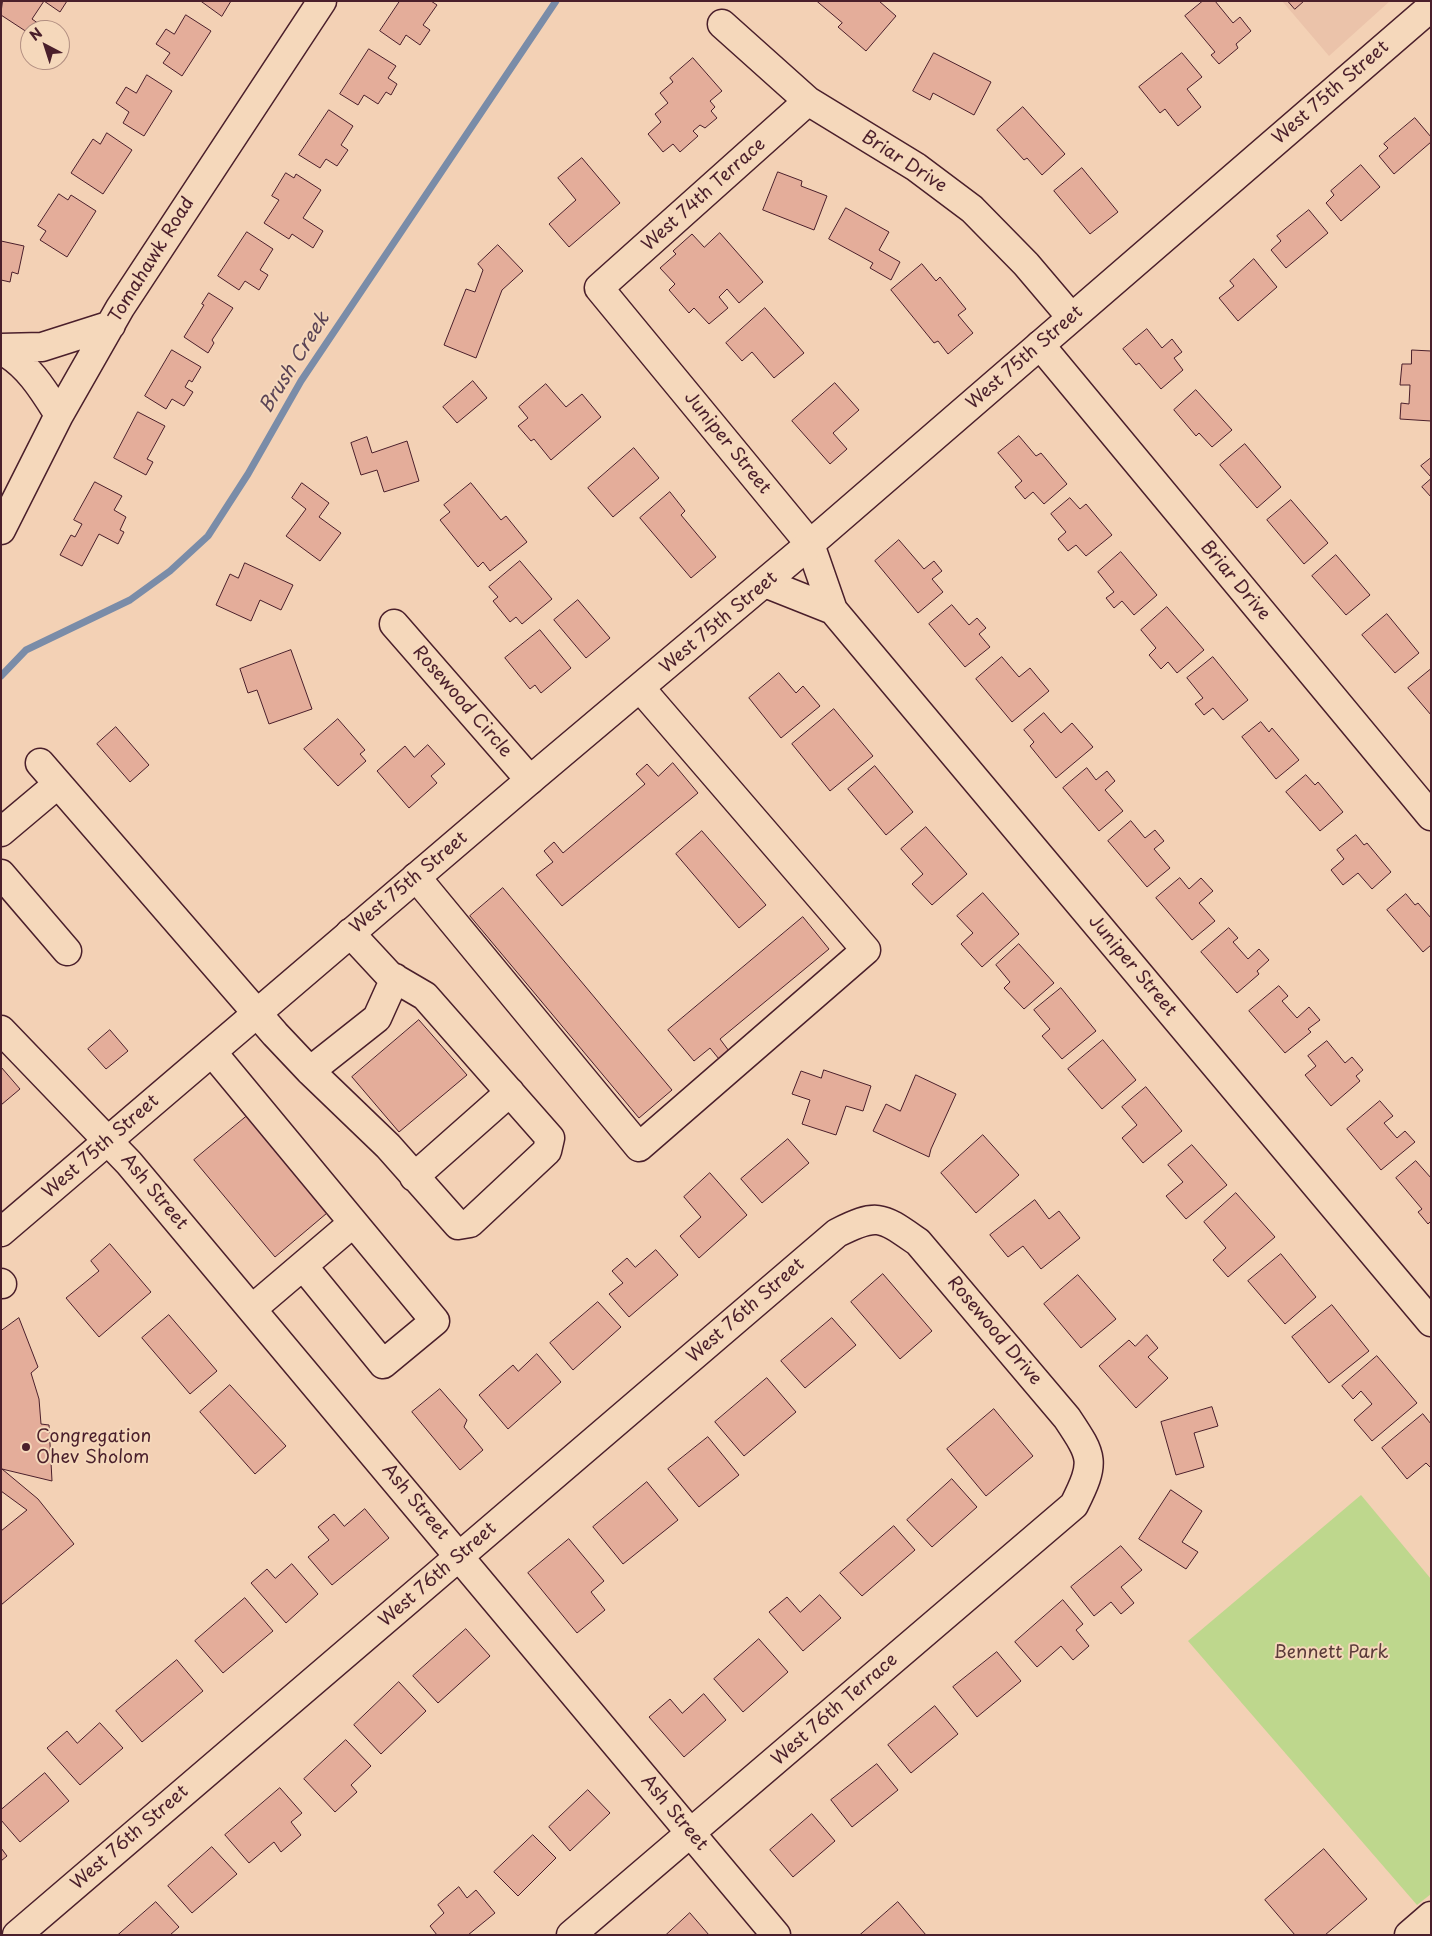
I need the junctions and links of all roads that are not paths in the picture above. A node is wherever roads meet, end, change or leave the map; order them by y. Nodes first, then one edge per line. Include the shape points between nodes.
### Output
1 (322, 1) edge
2 (1431, 7) edge
3 (722, 24) dead end
4 (808, 101) junction
5 (600, 288) joint
6 (1071, 318) junction
7 (111, 325) junction
8 (1040, 345) junction
9 (1, 349) edge
10 (59, 415) junction
11 (1, 530) edge
12 (810, 544) junction
13 (765, 583) junction
14 (833, 610) junction
15 (394, 624) dead end
16 (641, 688) junction
17 (40, 763) dead end
18 (530, 780) junction
19 (58, 784) junction
20 (1431, 816) edge
21 (1, 832) edge
22 (1, 874) edge
23 (416, 877) junction
24 (350, 934) junction
25 (67, 951) dead end
26 (395, 978) junction
27 (257, 1013) junction
28 (1, 1030) edge
29 (212, 1052) junction
30 (310, 1071) junction
31 (510, 1092) junction
32 (110, 1140) junction
33 (414, 1177) junction
34 (863, 1220) joint
35 (354, 1224) junction
36 (1, 1232) edge
37 (303, 1266) junction
38 (252, 1309) junction
39 (1431, 1322) edge
40 (1088, 1477) joint
41 (460, 1556) junction
42 (691, 1833) junction
43 (1431, 1916) edge
44 (17, 1935) edge
45 (571, 1935) edge
46 (776, 1935) edge
47 (1409, 1935) edge

1 - 7 street, Tomahawk Road via 228,140
2 - 6 street, West 75th Street
3 - 4 street, Briar Drive
4 - 5 street, West 74th Terrace
4 - 6 street, Briar Drive via 916,167 972,209 1026,264
5 - 12 street, Juniper Street
6 - 8 street, West 75th Street
7 - 9 street via 42,347
7 - 10 street, Tomahawk Road
8 - 12 street, West 75th Street
8 - 20 street, Briar Drive
9 - 10 street via 21,364 41,386
10 - 11 street, Tomahawk Road
12 - 13 street, West 75th Street
12 - 14 street, Juniper Street
13 - 14 street, Juniper Street
13 - 16 street, West 75th Street
14 - 39 street, Juniper Street
15 - 18 street, Rosewood Circle
16 - 18 street, West 75th Street
16 - 23 street via 866,950 638,1147
17 - 19 street
18 - 23 street, West 75th Street
19 - 21 street
19 - 27 street
22 - 25 street
23 - 24 street, West 75th Street
24 - 26 street
24 - 27 street, West 75th Street
26 - 30 street via 377,1018
26 - 31 street via 425,996
27 - 29 street, West 75th Street
27 - 30 street
28 - 32 street, Ash Street
29 - 32 street, West 75th Street
29 - 35 street
30 - 33 street via 388,1146
31 - 33 street
31 - 33 street via 550,1138 547,1151 470,1223 458,1225
32 - 36 street, West 75th Street
32 - 38 street, Ash Street
34 - 40 street, Rosewood Drive via 889,1221 918,1242 1067,1418 1088,1450
34 - 41 street, West 76th Street via 837,1232
35 - 37 street
35 - 37 street via 435,1321 383,1364
37 - 38 street
38 - 41 street, Ash Street
40 - 42 street, West 76th Terrace via 1074,1504
41 - 42 street, Ash Street
41 - 44 street, West 76th Street
42 - 45 street, West 76th Terrace
42 - 46 street, Ash Street
43 - 47 street

